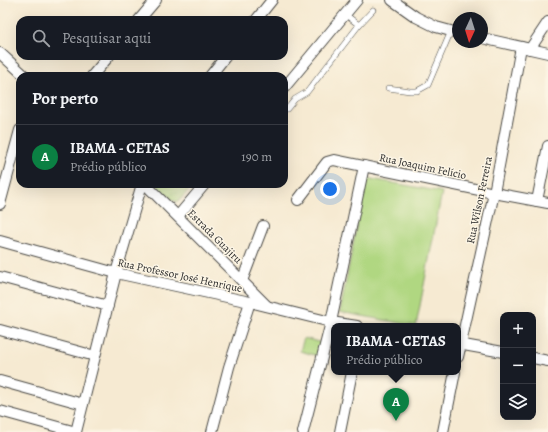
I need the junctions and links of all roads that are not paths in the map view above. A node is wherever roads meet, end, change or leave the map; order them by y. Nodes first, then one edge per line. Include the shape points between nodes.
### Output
1 (272, 0) edge
2 (392, 0) edge
3 (154, 1) edge
4 (352, 2) edge
5 (373, 10) dead end
6 (346, 15) junction
7 (142, 16) edge
8 (259, 16) edge
9 (548, 22) edge
10 (359, 25) junction
11 (452, 31) edge
12 (452, 38) edge
13 (488, 39) edge
14 (525, 48) junction
15 (0, 53) edge
16 (548, 53) edge
17 (106, 60) edge
18 (223, 60) edge
19 (21, 72) edge
20 (95, 72) edge
21 (213, 72) edge
22 (288, 83) edge
23 (388, 88) dead end
24 (288, 108) edge
25 (16, 145) edge
26 (548, 146) edge
27 (364, 166) junction
28 (143, 188) edge
29 (148, 188) edge
30 (202, 188) edge
31 (494, 193) junction
32 (298, 200) dead end
33 (537, 201) junction
34 (548, 203) edge
35 (0, 204) edge
36 (178, 216) junction
37 (262, 226) dead end
38 (0, 241) edge
39 (116, 273) junction
40 (0, 277) edge
41 (242, 281) junction
42 (250, 302) junction
43 (108, 306) junction
44 (267, 306) junction
45 (330, 322) junction
46 (337, 323) edge
47 (0, 330) edge
48 (461, 335) edge
49 (461, 344) edge
50 (500, 351) edge
51 (95, 356) junction
52 (536, 359) edge
53 (548, 361) edge
54 (351, 375) edge
55 (454, 375) edge
56 (0, 381) edge
57 (83, 404) junction
58 (0, 411) edge
59 (76, 432) edge
60 (212, 432) edge
61 (303, 432) edge
62 (340, 432) edge
63 (443, 432) edge

1 - 8 street
2 - 11 street via 436,28
3 - 7 street
4 - 6 street
5 - 10 lane
6 - 10 lane
6 - 22 street
9 - 14 street
10 - 24 lane via 307,92 295,99
12 - 23 lane via 428,85 417,91
13 - 14 street
14 - 16 street
14 - 31 street, Rua Wilson Ferreira
15 - 19 street
17 - 20 street
18 - 21 street
25 - 35 street
26 - 33 street
27 - 31 street, Rua Joaquim Felício
27 - 32 street, Rua Joaquim Felício via 346,161 327,162
27 - 45 street
28 - 39 street
29 - 36 street, Estrada Guajiru
30 - 36 street
31 - 33 street, Rua Joaquim Felício
31 - 48 street, Rua Wilson Ferreira
33 - 34 street, Rua Joaquim Felício
36 - 41 street, Estrada Guajiru
37 - 41 street
38 - 39 street, Rua Professor José Henrique
39 - 42 street, Rua Professor José Henrique
39 - 43 street
40 - 43 street
41 - 44 street, Estrada Guajiru
42 - 44 street, Rua Professor José Henrique
42 - 60 street
43 - 51 street
44 - 45 street, Rua Professor José Henrique
45 - 46 street, Rua Professor José Henrique
45 - 61 street
47 - 51 street
49 - 50 street
51 - 57 street
52 - 53 street
54 - 62 street
55 - 63 street
56 - 57 street
57 - 59 street
58 - 59 street

